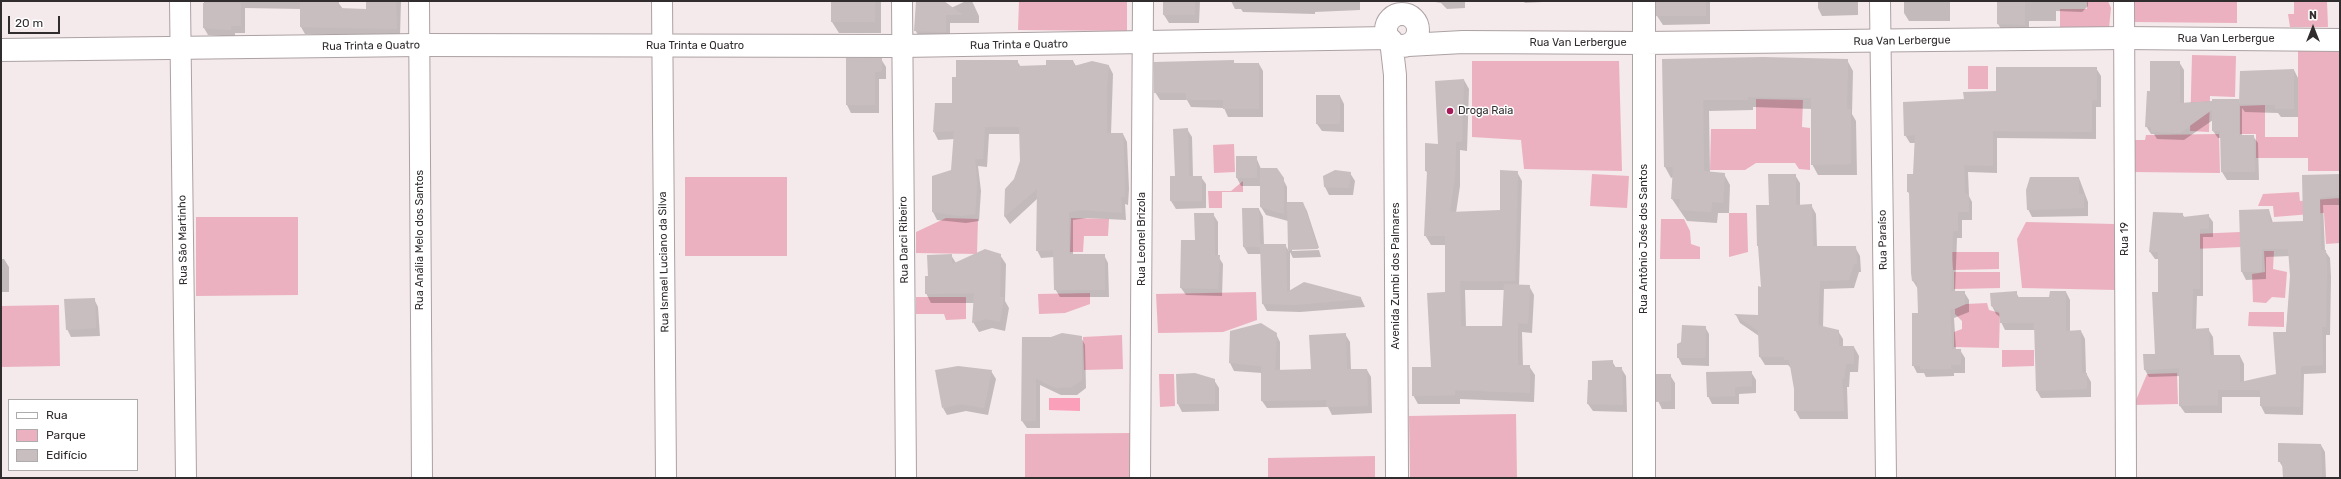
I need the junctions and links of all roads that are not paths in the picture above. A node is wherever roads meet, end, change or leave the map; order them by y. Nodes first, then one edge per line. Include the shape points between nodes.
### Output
1 (180, 1) edge
2 (418, 1) edge
3 (662, 1) edge
4 (902, 1) edge
5 (1143, 1) edge
6 (1385, 1) edge
7 (1644, 1) edge
8 (1880, 1) edge
9 (2124, 1) edge
10 (1411, 13) edge
11 (1396, 38) junction
12 (2124, 38) junction
13 (2340, 40) edge
14 (1879, 41) junction
15 (1463, 42) junction
16 (1644, 43) junction
17 (1143, 44) junction
18 (419, 45) junction
19 (662, 46) junction
20 (902, 46) junction
21 (180, 48) junction
22 (1, 50) edge
23 (186, 478) edge
24 (422, 478) edge
25 (666, 478) edge
26 (906, 478) edge
27 (1140, 478) edge
28 (1397, 478) edge
29 (1644, 478) edge
30 (1886, 478) edge
31 (2126, 478) edge

1 - 21 street, Rua São Martinho
2 - 18 street, Rua Anália Melo dos Santos
3 - 19 street, Rua Ismael Luciano da Silva
4 - 20 street, Rua Darci Ribeiro
5 - 17 street, Rua Leonel Brizola
6 - 11 street
7 - 16 street, Rua Antônio Jośe dos Santos
8 - 14 street, Rua Paraíso
9 - 12 street, Rua 19
10 - 11 street via 1398,15
10 - 15 street, Rua Van Lerbergue
11 - 15 street, Rua Van Lerbergue
11 - 17 street, Rua Trinta e Quatro
11 - 28 street, Avenida Zumbi dos Palmares
12 - 13 street, Rua Van Lerbergue
12 - 14 street, Rua Van Lerbergue
12 - 31 street, Rua 19
14 - 16 street, Rua Van Lerbergue
14 - 30 street, Rua Paraíso
15 - 16 street, Rua Van Lerbergue
16 - 29 street, Rua Antônio Jośe dos Santos
17 - 20 street, Rua Trinta e Quatro
17 - 27 street, Rua Leonel Brizola
18 - 19 street, Rua Trinta e Quatro
18 - 21 street, Rua Trinta e Quatro
18 - 24 street, Rua Anália Melo dos Santos
19 - 20 street, Rua Trinta e Quatro
19 - 25 street, Rua Ismael Luciano da Silva
20 - 26 street, Rua Darci Ribeiro
21 - 22 street, Rua Trinta e Quatro
21 - 23 street, Rua São Martinho

